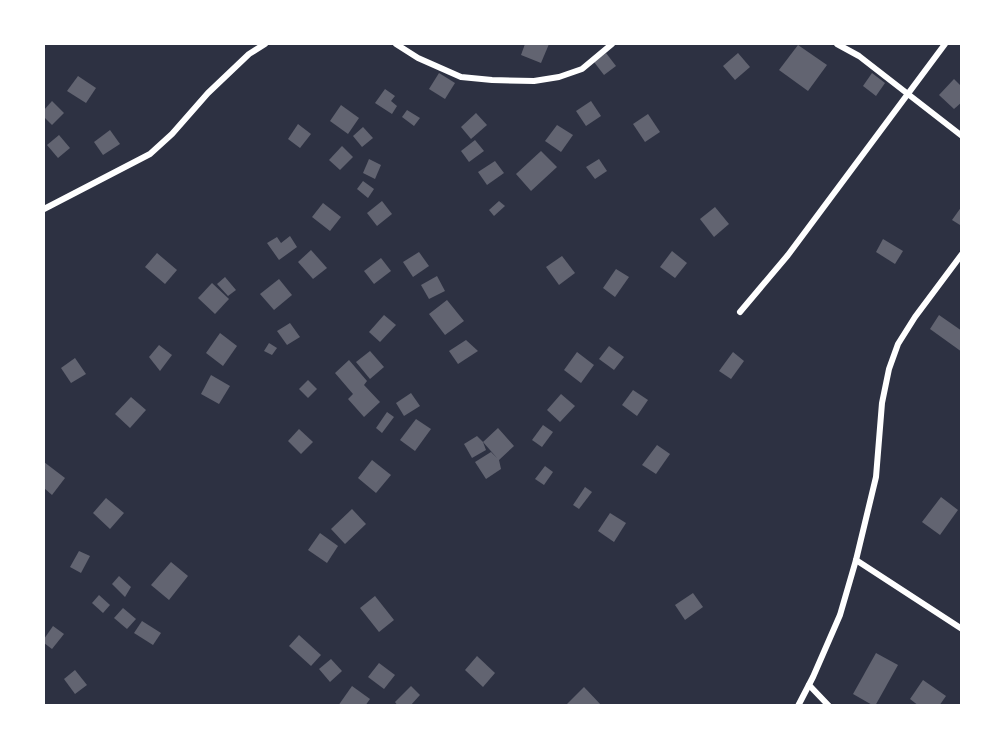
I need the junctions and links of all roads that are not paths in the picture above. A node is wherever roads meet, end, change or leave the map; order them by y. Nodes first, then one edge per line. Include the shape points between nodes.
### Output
1 (265, 44) edge
2 (396, 44) edge
3 (612, 44) edge
4 (837, 44) edge
5 (945, 44) edge
6 (907, 93) junction
7 (962, 136) edge
8 (44, 209) edge
9 (962, 254) edge
10 (740, 312) dead end
11 (856, 560) junction
12 (962, 629) edge
13 (809, 685) junction
14 (798, 705) edge
15 (829, 705) edge

1 - 8 street via 208,93 150,154
2 - 3 street via 461,77 534,81 582,69
4 - 6 street
5 - 6 street
6 - 7 street
6 - 10 street via 788,255
9 - 11 street via 898,344 889,369 876,477
11 - 12 street
11 - 13 street via 840,615
13 - 14 street
13 - 15 street

